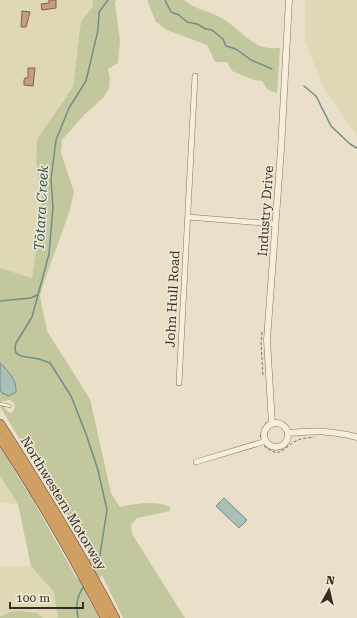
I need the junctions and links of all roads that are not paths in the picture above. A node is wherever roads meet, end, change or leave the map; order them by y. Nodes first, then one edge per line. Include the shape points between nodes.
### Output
1 (289, 0) edge
2 (194, 76) dead end
3 (188, 217) junction
4 (275, 224) junction
5 (179, 383) dead end
6 (0, 404) edge
7 (10, 406) dead end
8 (0, 424) edge
9 (272, 424) junction
10 (288, 433) junction
11 (357, 437) edge
12 (0, 438) edge
13 (266, 441) junction
14 (196, 462) dead end
15 (81, 563) junction
16 (105, 618) edge
17 (115, 618) edge

1 - 4 street, Industry Drive
2 - 3 street, John Hull Road
3 - 4 street
3 - 5 street, John Hull Road
4 - 9 street, Industry Drive via 267,340
6 - 7 lane
8 - 15 highway, Northwestern Motorway via 46,495
9 - 10 street via 284,426
9 - 13 street via 265,433
10 - 11 street via 314,430
10 - 13 street via 287,440 282,446 275,447
12 - 15 highway, Northwestern Motorway
13 - 14 street
15 - 16 highway, Northwestern Motorway
15 - 17 highway, Northwestern Motorway via 100,588

